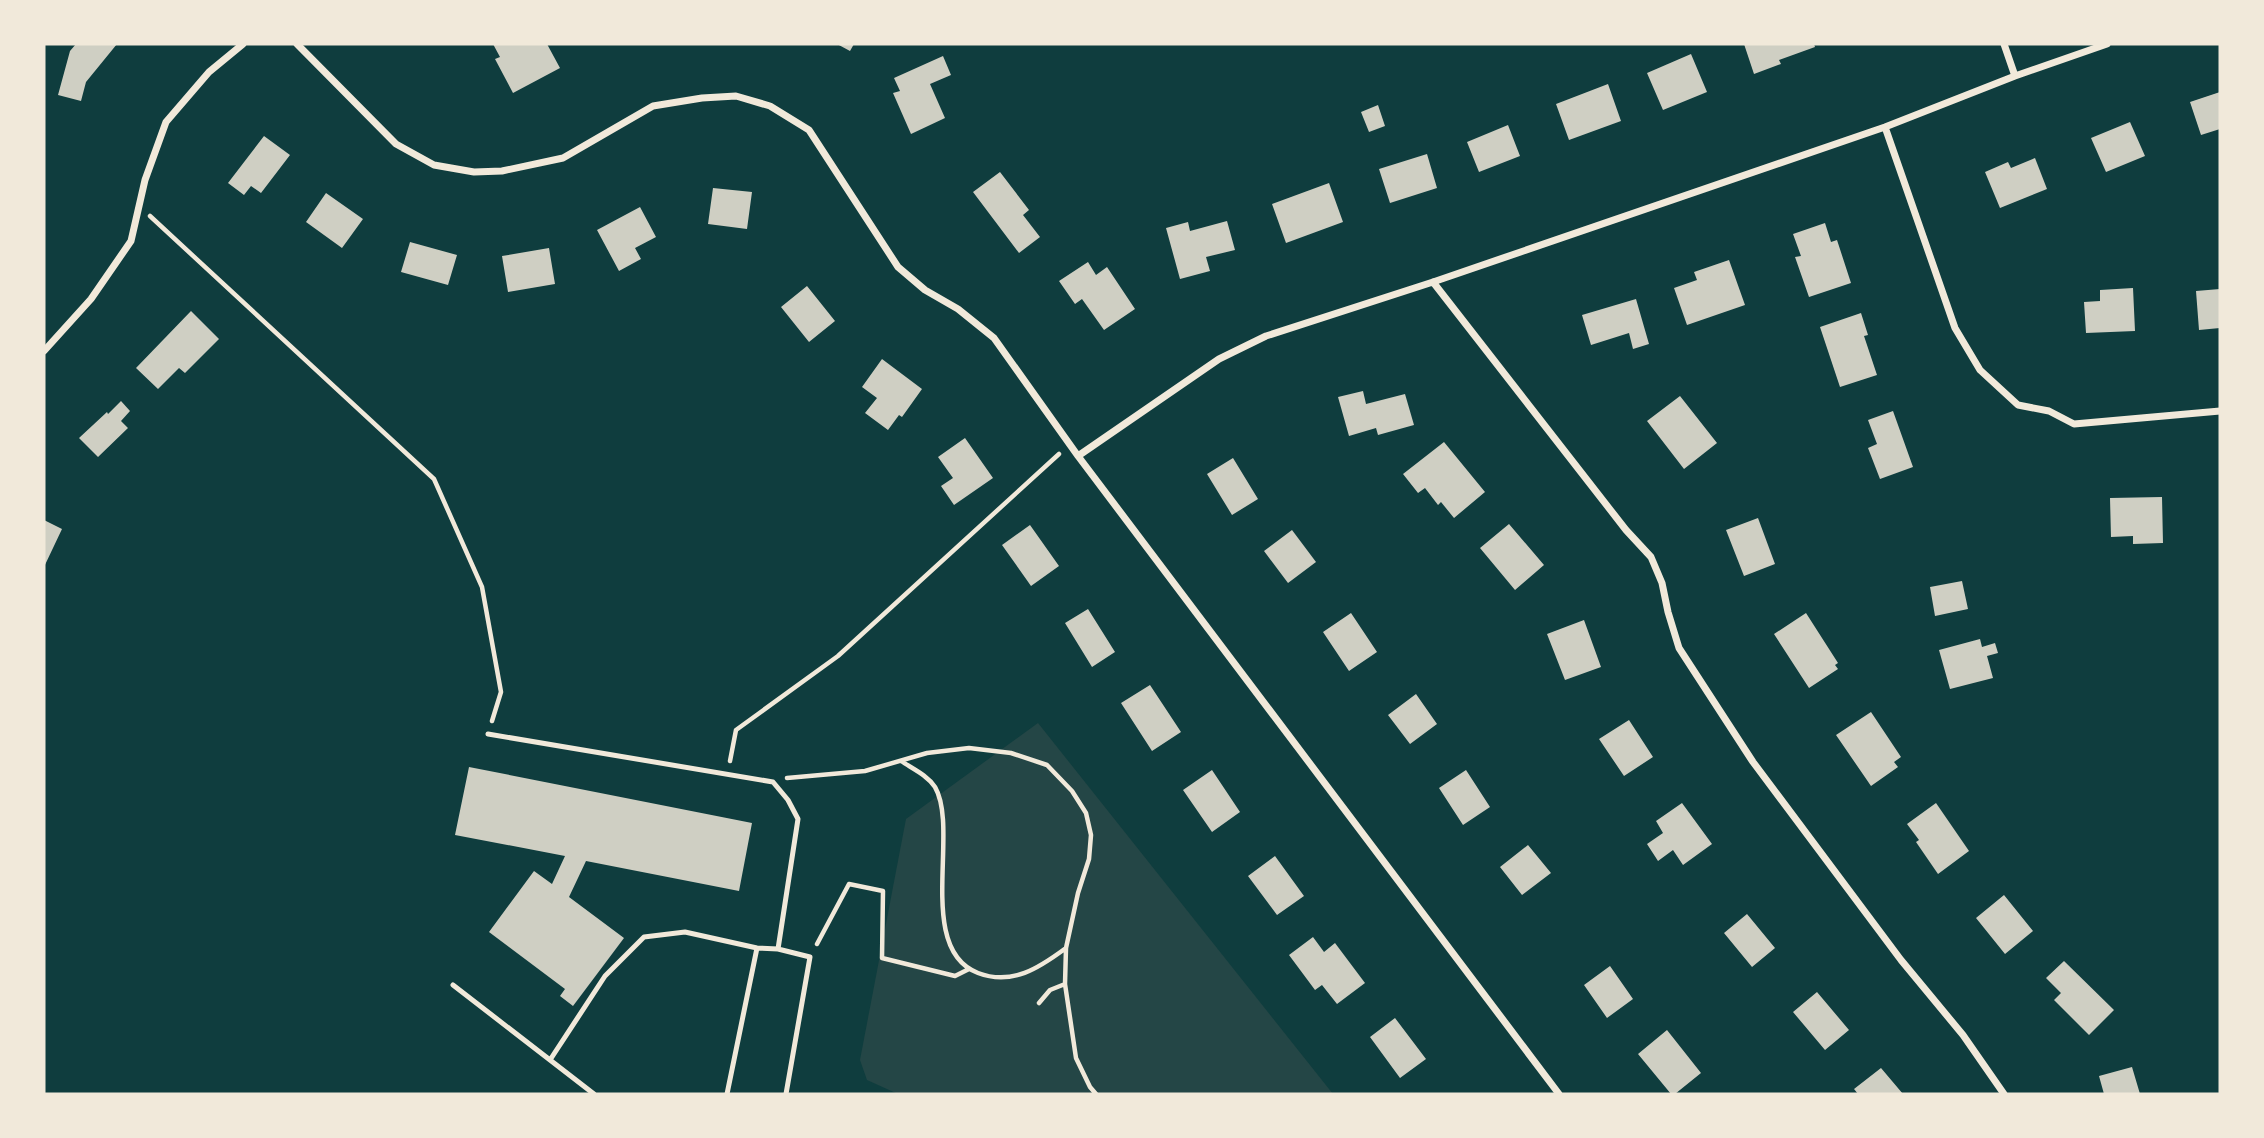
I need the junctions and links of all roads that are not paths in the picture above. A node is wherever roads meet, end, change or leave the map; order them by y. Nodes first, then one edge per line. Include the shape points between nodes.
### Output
1 (243, 44) edge
2 (297, 44) edge
3 (2004, 44) edge
4 (2108, 44) edge
5 (2015, 76) junction
6 (1885, 127) junction
7 (1433, 282) junction
8 (44, 351) edge
9 (2220, 411) edge
10 (1078, 456) junction
11 (488, 734) road end
12 (757, 948) junction
13 (778, 949) junction
14 (453, 985) dead end
15 (550, 1060) junction
16 (594, 1094) edge
17 (727, 1094) edge
18 (786, 1094) edge
19 (1559, 1094) edge
20 (2004, 1094) edge

1 - 8 street via 209,72 166,122 145,180 131,241 91,299
2 - 10 street via 396,144 434,165 474,172 563,158 653,106 736,96 770,106 809,130 898,267 994,338
3 - 5 street
4 - 5 street
5 - 6 street
6 - 7 street
6 - 9 street via 1955,328 1980,370 2018,405 2049,411 2074,424
7 - 10 street via 1266,336 1219,359
7 - 20 street via 1651,557 1679,648 1754,762
10 - 19 street
11 - 13 lane via 773,782 798,819
12 - 13 lane
12 - 15 lane via 685,932 644,937 605,976
12 - 17 lane
13 - 18 lane via 810,957
14 - 15 lane
15 - 16 lane

